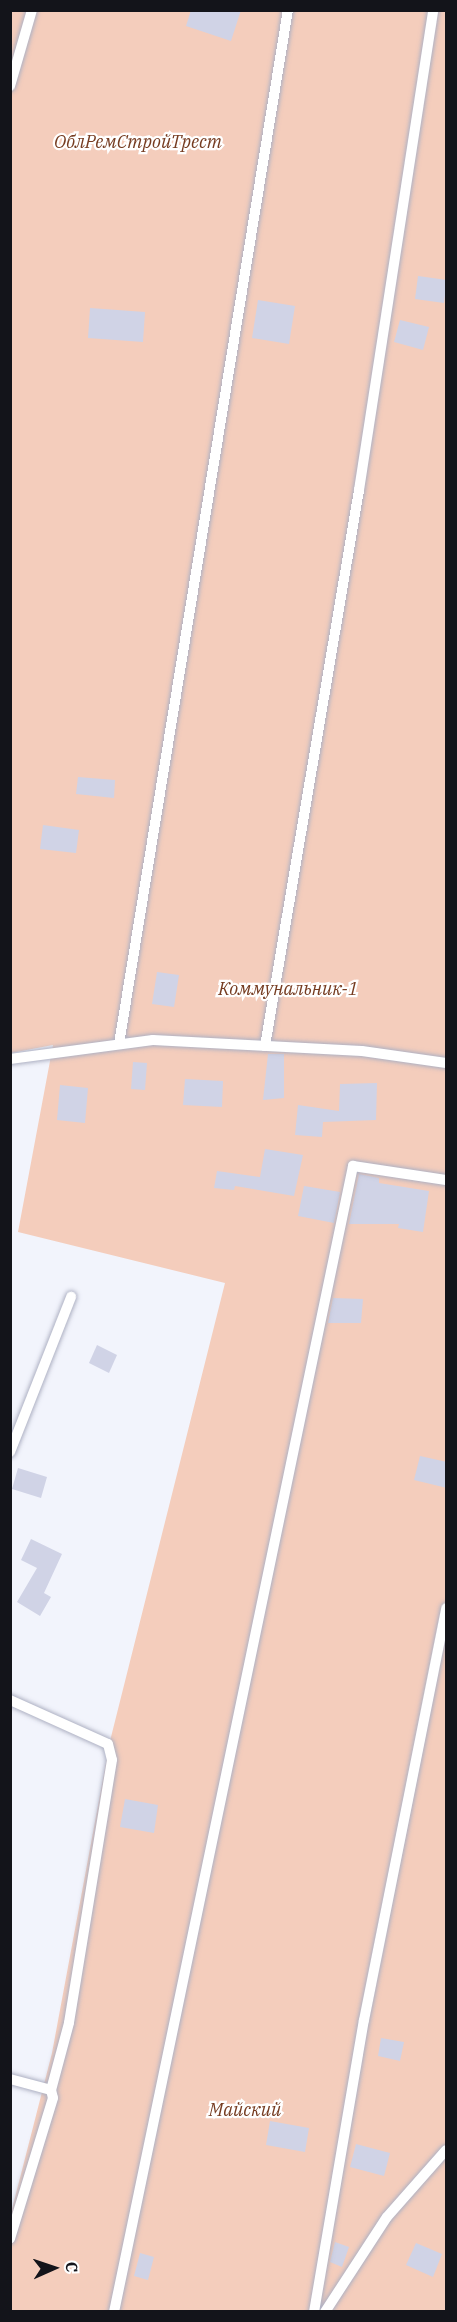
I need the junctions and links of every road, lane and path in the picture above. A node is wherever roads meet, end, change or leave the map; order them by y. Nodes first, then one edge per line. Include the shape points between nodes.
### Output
1 (32, 10) edge
2 (288, 10) edge
3 (433, 10) edge
4 (10, 86) edge
5 (119, 1044) junction
6 (265, 1046) junction
7 (10, 1059) edge
8 (447, 1063) edge
9 (447, 1180) edge
10 (71, 1297) dead end
11 (10, 1452) edge
12 (447, 1608) edge
13 (10, 1700) edge
14 (10, 2079) edge
15 (51, 2090) junction
16 (447, 2150) edge
17 (10, 2239) edge
18 (114, 2312) edge
19 (314, 2312) edge
20 (325, 2312) edge

1 - 4 lane
2 - 5 lane
3 - 6 lane via 359,490
5 - 6 lane via 153,1040
5 - 7 lane
6 - 8 lane via 362,1051
9 - 18 lane via 353,1166
10 - 11 lane
12 - 19 lane via 364,2020
13 - 15 lane via 108,1744 112,1760 69,2023
14 - 15 lane
15 - 17 lane via 53,2098
16 - 20 lane via 387,2217

